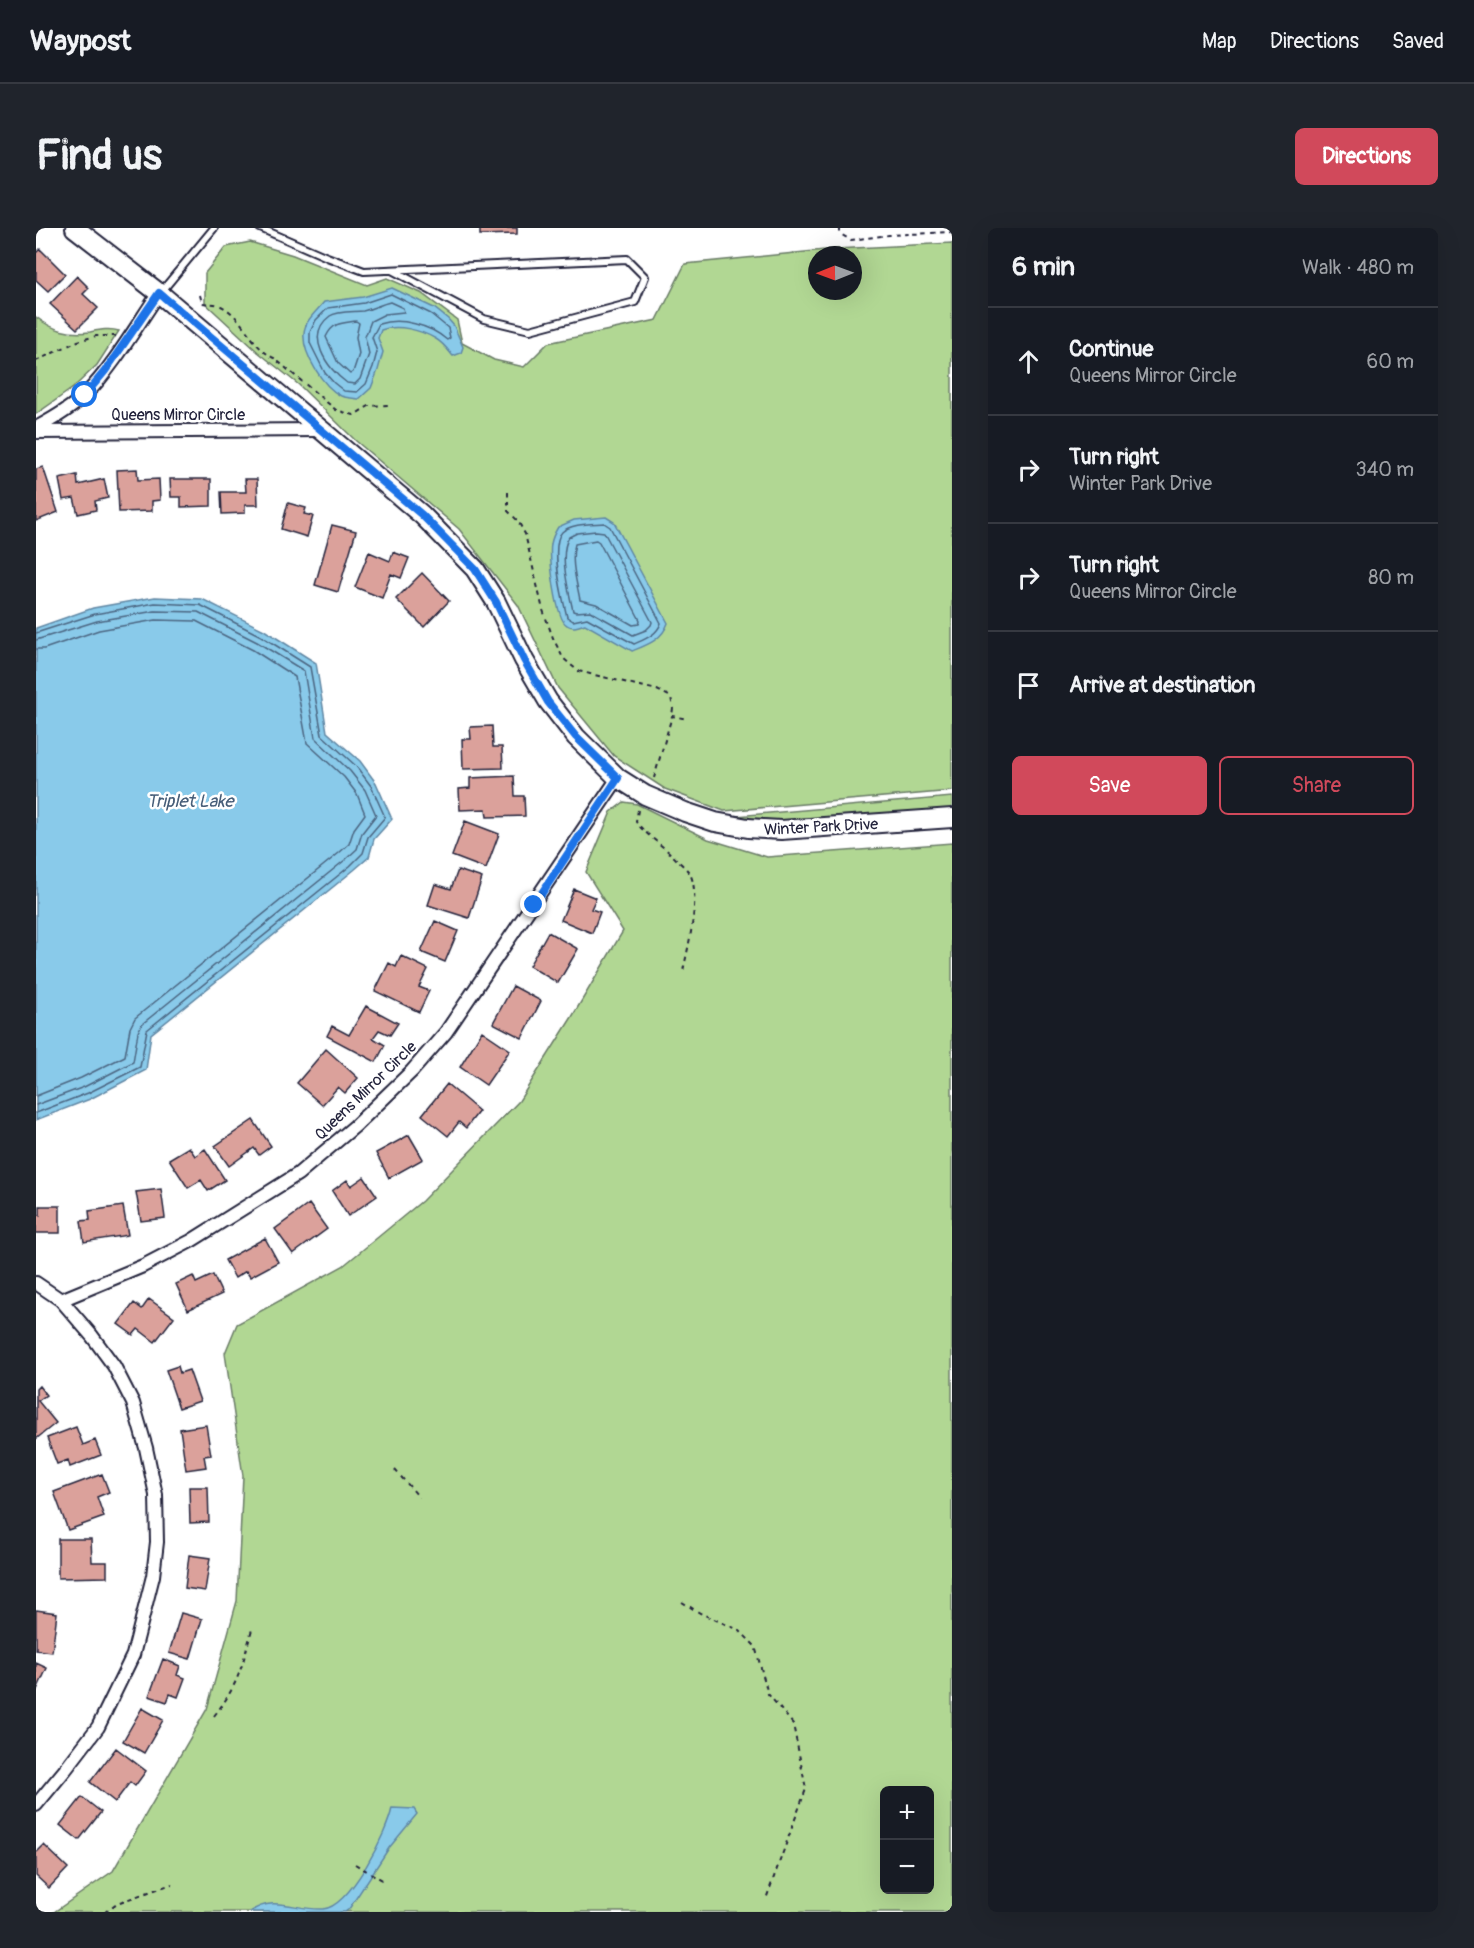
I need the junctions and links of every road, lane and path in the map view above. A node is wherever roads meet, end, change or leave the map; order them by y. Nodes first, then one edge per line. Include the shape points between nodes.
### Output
1 (75, 228) edge
2 (214, 228) edge
3 (260, 228) edge
4 (840, 228) edge
5 (952, 232) edge
6 (392, 270) junction
7 (159, 293) junction
8 (200, 295) dead end
9 (116, 336) dead end
10 (36, 361) edge
11 (388, 405) dead end
12 (36, 430) edge
13 (320, 430) junction
14 (508, 492) dead end
15 (672, 716) junction
16 (688, 719) dead end
17 (618, 778) junction
18 (654, 778) dead end
19 (639, 808) dead end
20 (952, 818) edge
21 (683, 971) dead end
22 (36, 1283) edge
23 (61, 1300) junction
24 (395, 1470) dead end
25 (419, 1497) dead end
26 (682, 1602) dead end
27 (252, 1629) dead end
28 (214, 1716) dead end
29 (36, 1805) edge
30 (356, 1864) dead end
31 (384, 1881) dead end
32 (172, 1884) dead end
33 (766, 1899) dead end
34 (105, 1912) edge

1 - 7 street, Winter Park Drive
2 - 7 lane
3 - 6 lane via 364,271
4 - 5 path via 840,234 851,240
6 - 6 lane via 627,259 645,277 635,302 530,330 484,319
7 - 12 street, Queens Mirror Circle via 85,395
7 - 13 street, Winter Park Drive
8 - 11 path via 202,303 220,305 241,322 264,353 336,410 354,415 369,406
9 - 10 path via 78,340
12 - 13 street, Queens Mirror Circle
13 - 17 street, Winter Park Drive via 422,515 475,569 548,702 576,737
14 - 15 path via 508,511 525,534 543,610 562,658 578,671 671,697
15 - 16 path
15 - 18 path
17 - 20 street, Winter Park Drive via 685,812 748,828 781,830
17 - 23 street, Queens Mirror Circle via 446,1032 355,1126 298,1174 191,1241
19 - 21 path via 636,822 690,874 694,890 691,935
22 - 23 street
23 - 29 street via 114,1366 133,1403 156,1495 157,1542 153,1576 133,1655 98,1727
24 - 25 path
26 - 33 path via 739,1630 755,1646 768,1694 793,1724 806,1789
27 - 28 path via 242,1669
30 - 31 path
32 - 34 path via 117,1903

